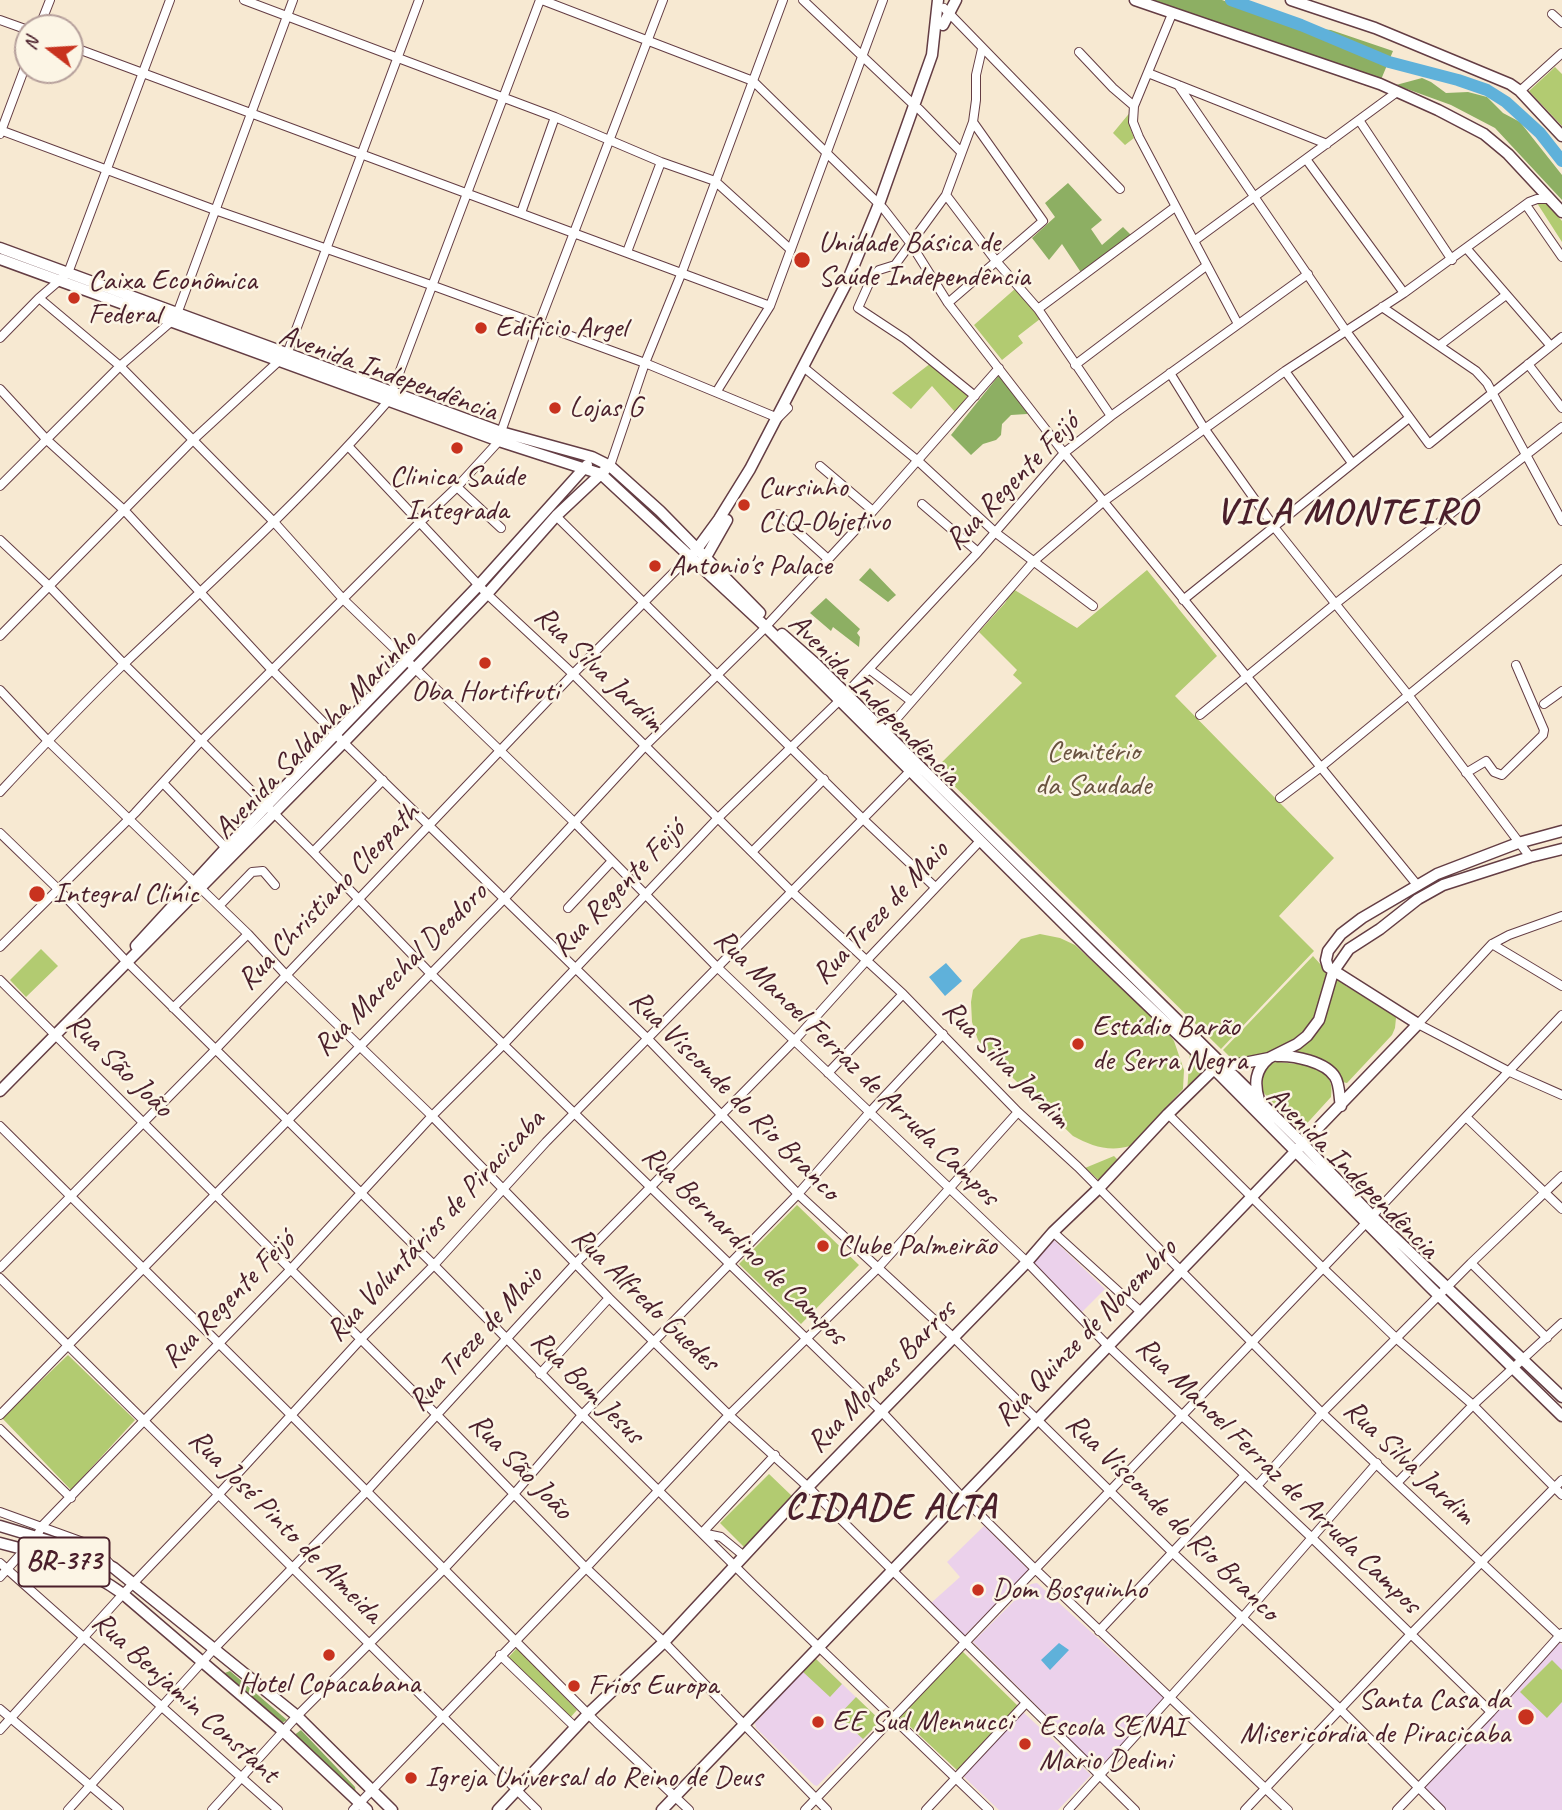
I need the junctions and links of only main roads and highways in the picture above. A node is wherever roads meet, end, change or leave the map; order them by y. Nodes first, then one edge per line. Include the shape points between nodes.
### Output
1 (956, 0) edge
2 (1135, 0) edge
3 (1291, 0) edge
4 (944, 5) edge
5 (916, 107) junction
6 (1562, 136) edge
7 (881, 206) junction
8 (1562, 212) edge
9 (0, 248) edge
10 (0, 259) edge
11 (64, 277) junction
12 (391, 396) junction
13 (500, 436) junction
14 (592, 457) junction
15 (585, 468) junction
16 (606, 470) junction
17 (702, 553) junction
18 (689, 557) junction
19 (483, 590) junction
20 (744, 596) junction
21 (768, 625) junction
22 (843, 697) junction
23 (914, 767) junction
24 (269, 811) junction
25 (1562, 831) edge
26 (980, 841) junction
27 (1562, 849) edge
28 (1437, 874) junction
29 (198, 886) junction
30 (1418, 886) junction
31 (1433, 890) junction
32 (1068, 913) junction
33 (1387, 923) junction
34 (1333, 972) junction
35 (1270, 1057) junction
36 (1219, 1068) junction
37 (0, 1091) edge
38 (1260, 1103) junction
39 (1341, 1106) junction
40 (1300, 1148) junction
41 (1518, 1363) junction
42 (1562, 1397) edge
43 (1562, 1416) edge
44 (0, 1526) edge
45 (0, 1543) edge
46 (360, 1808) edge
47 (392, 1810) edge
48 (498, 1810) edge
49 (662, 1810) edge

1 - 4 main road
2 - 8 main road via 1397,92 1484,134
3 - 6 main road via 1487,73 1520,91
4 - 5 main road
4 - 5 main road via 937,58
5 - 7 main road
7 - 17 main road via 777,418
7 - 17 main road via 852,282 788,408 756,470
9 - 11 main road, Avenida Independência
10 - 11 main road, Avenida Independência
11 - 12 main road, Avenida Independência
12 - 13 main road, Avenida Independência
12 - 13 main road, Avenida Independência via 471,430
13 - 14 main road, Avenida Independência
13 - 15 main road, Avenida Independência
14 - 15 main road, Avenida Saldanha Marinho
14 - 16 main road, Avenida Independência
15 - 16 main road, Avenida Independência
15 - 19 main road, Avenida Saldanha Marinho
16 - 17 main road, Avenida Independência
16 - 18 main road, Avenida Independência
16 - 19 main road, Avenida Saldanha Marinho
17 - 18 main road
17 - 20 main road, Avenida Independência
18 - 20 main road via 700,559
18 - 21 main road, Avenida Independência
19 - 24 main road, Avenida Saldanha Marinho
20 - 21 main road, Avenida Independência
21 - 22 main road, Avenida Independência
22 - 23 main road, Avenida Independência
22 - 23 main road, Avenida Independência via 885,732
23 - 26 main road, Avenida Independência
23 - 32 main road, Avenida Independência
24 - 29 main road, Avenida Saldanha Marinho
24 - 29 main road, Avenida Saldanha Marinho via 226,848
25 - 28 main road
26 - 32 main road via 993,844
26 - 36 main road, Avenida Independência
27 - 31 main road
28 - 30 main road
28 - 31 main road
29 - 37 main road, Avenida Saldanha Marinho
30 - 33 main road
30 - 34 main road via 1362,918 1334,942 1326,960
31 - 33 main road
32 - 36 main road, Avenida Independência
33 - 34 main road via 1349,949
34 - 35 main road via 1319,1020 1297,1044
34 - 39 main road, Rua Quinze de Novembro via 1418,1024
35 - 36 main road
35 - 38 main road via 1256,1077
35 - 39 main road via 1294,1057 1328,1069 1338,1083
36 - 38 main road, Avenida Independência
36 - 40 main road, Avenida Independência
36 - 48 main road, Rua Moraes Barros via 1053,1232
38 - 40 main road, Avenida Independência
39 - 40 main road, Rua Quinze de Novembro
40 - 41 main road, Avenida Independência
40 - 49 main road, Rua Quinze de Novembro
41 - 42 main road, Avenida Independência
41 - 43 main road, Avenida Independência
44 - 47 main road, BR-373 via 40,1531 114,1568 296,1716
45 - 46 main road, BR-373 via 79,1567 123,1594 283,1731

